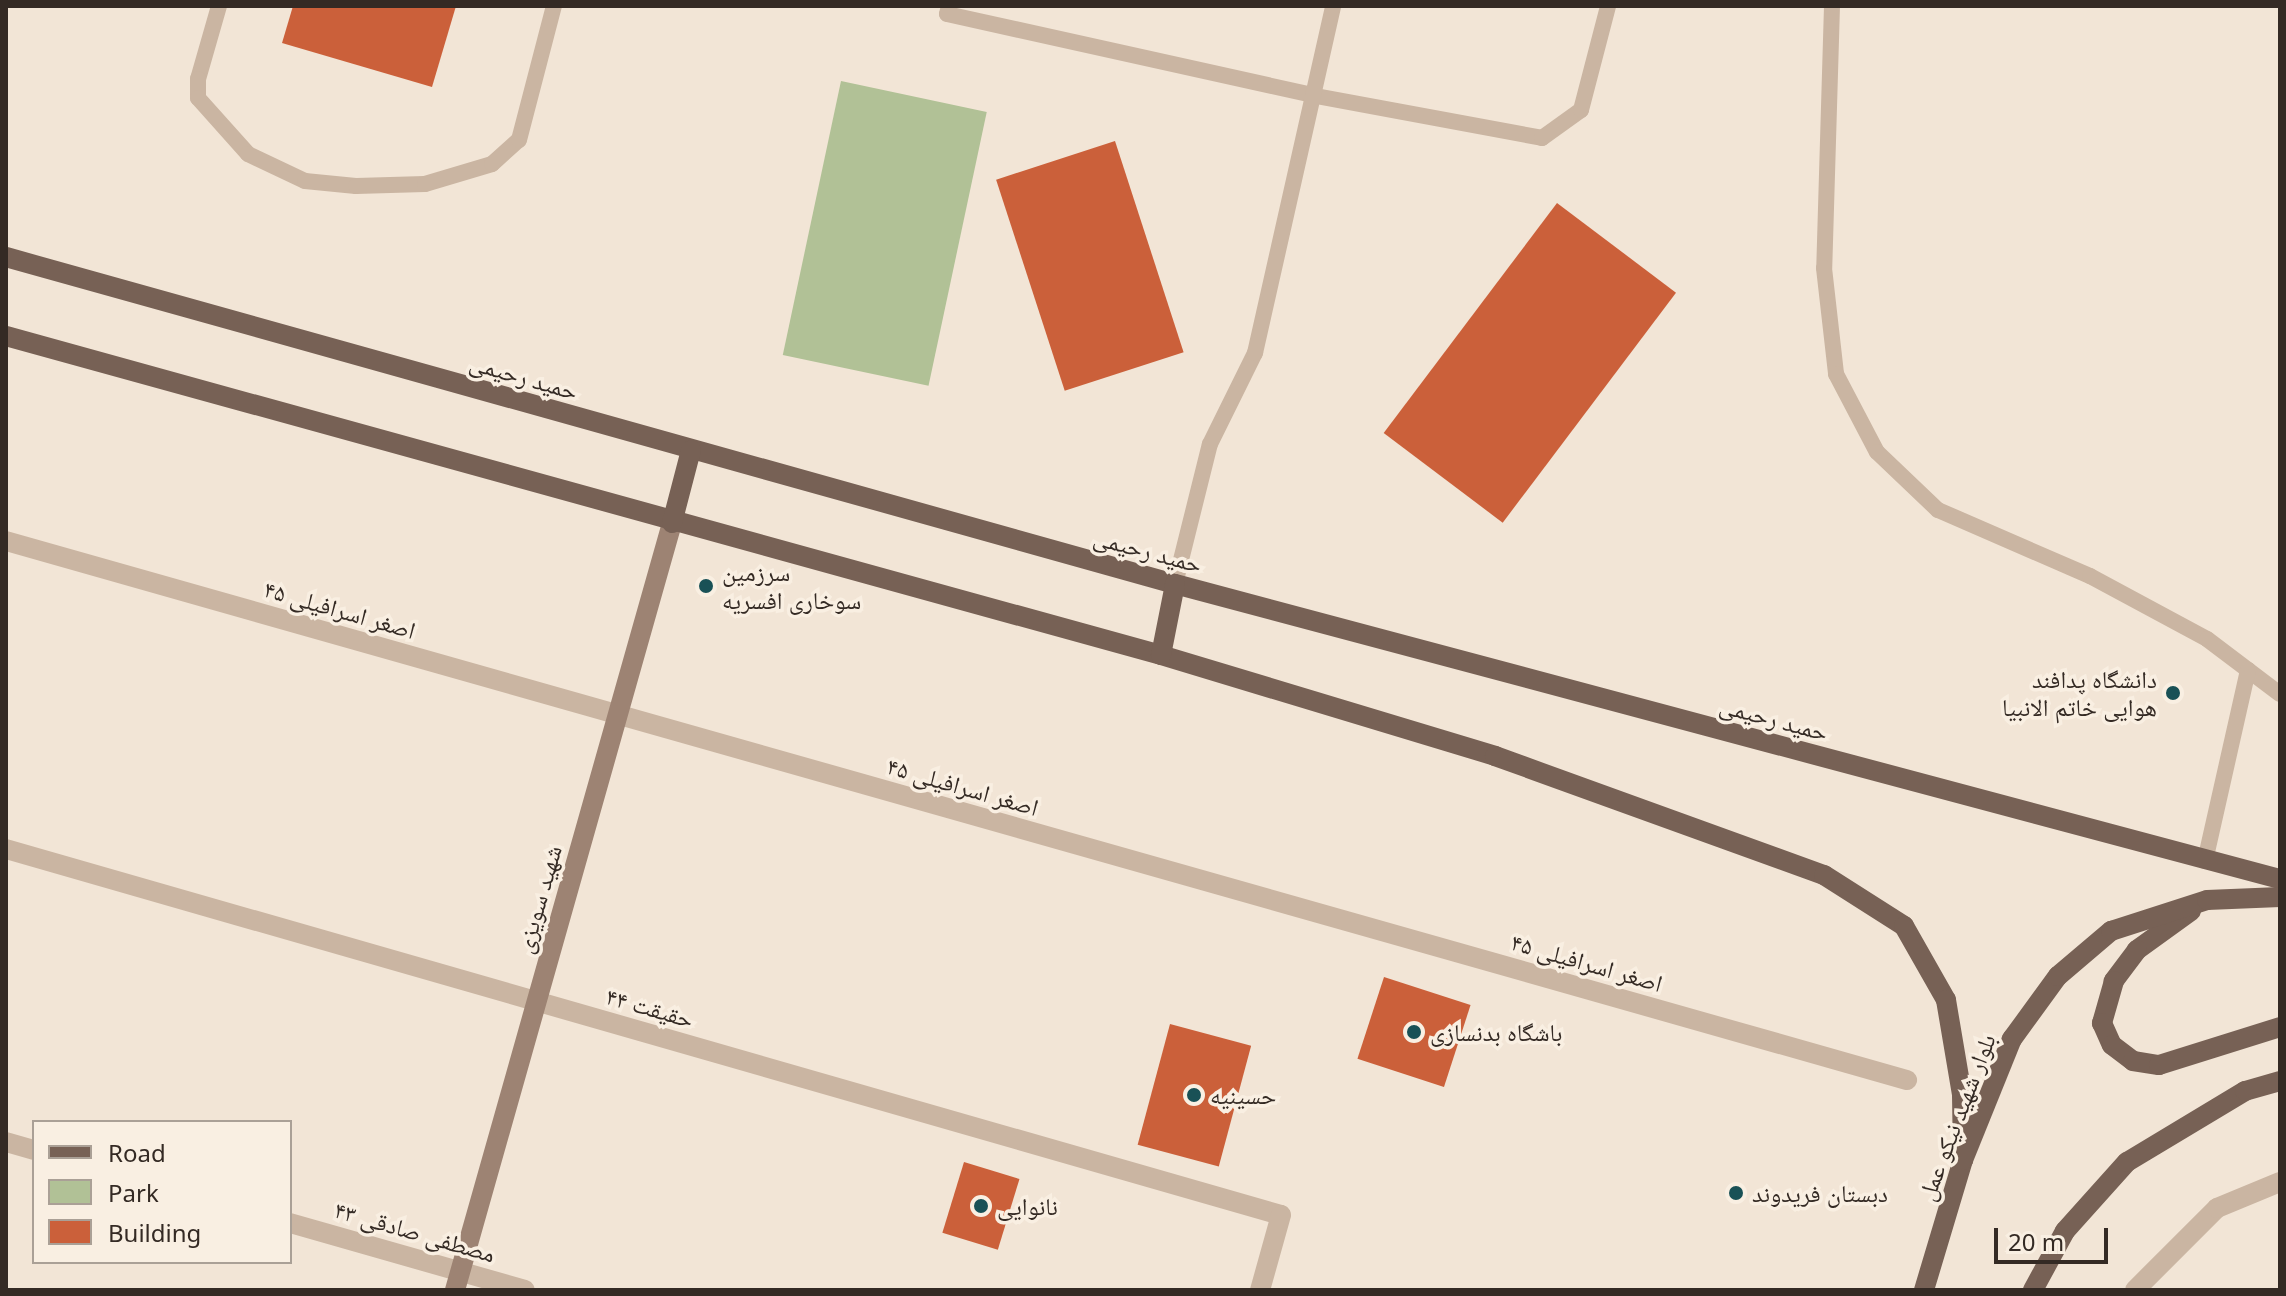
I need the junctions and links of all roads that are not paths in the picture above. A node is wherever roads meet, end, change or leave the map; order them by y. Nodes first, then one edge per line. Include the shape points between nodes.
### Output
1 (219, 6) edge
2 (554, 6) edge
3 (1333, 6) edge
4 (1608, 6) edge
5 (1832, 6) edge
6 (945, 9) edge
7 (1316, 96) junction
8 (6, 257) edge
9 (6, 336) edge
10 (691, 450) junction
11 (672, 523) junction
12 (6, 541) edge
13 (1175, 584) junction
14 (1161, 655) junction
15 (2248, 670) junction
16 (2280, 694) edge
17 (617, 715) junction
18 (6, 849) edge
19 (2205, 861) junction
20 (2280, 879) edge
21 (2280, 897) edge
22 (2207, 900) junction
23 (536, 1001) junction
24 (2280, 1027) edge
25 (1907, 1080) dead end
26 (2280, 1081) edge
27 (6, 1142) edge
28 (32, 1149) edge
29 (1963, 1160) junction
30 (2280, 1182) edge
31 (292, 1224) edge
32 (457, 1281) edge
33 (525, 1290) edge
34 (1260, 1290) edge
35 (1924, 1290) edge
36 (2033, 1290) edge
37 (2135, 1290) edge

1 - 2 lane via 198,79 198,98 248,154 305,181 356,186 425,184 492,164 519,140
3 - 7 lane
4 - 7 lane via 1581,110 1542,138
5 - 15 lane via 1824,268 1836,374 1877,452 1938,510 2090,576 2207,639
6 - 7 lane
7 - 13 lane via 1255,353 1210,444
8 - 10 main road, حمید رحیمی
9 - 11 main road
10 - 11 main road
10 - 13 main road, حمید رحیمی
11 - 14 main road
11 - 17 main road, شهید سویزی
12 - 17 street, اصغر اسرافیلی ۴۵
13 - 14 main road
13 - 19 main road, حمید رحیمی
14 - 29 main road via 1495,756 1824,875 1851,892 1904,926 1946,1000 1962,1095
15 - 16 lane
15 - 19 lane
17 - 23 main road, شهید سویزی
17 - 25 street, اصغر اسرافیلی ۴۵
18 - 23 street, حقیقت ۴۴
19 - 20 main road, حمید رحیمی
21 - 22 main road, بلوار شهید نیکو عمل
22 - 24 main road via 2137,950 2114,981 2102,1023 2112,1045 2133,1061 2159,1065
22 - 29 main road, بلوار شهید نیکو عمل via 2111,931 2058,976 2012,1039
23 - 32 main road, شهید سویزی
23 - 34 street, حقیقت ۴۴ via 1281,1215
26 - 36 main road via 2245,1091 2127,1162 2065,1231
27 - 28 street
29 - 35 main road, بلوار شهید نیکو عمل
30 - 37 street via 2217,1208
31 - 32 street, مصطفی صادقی ۴۳
32 - 33 street, مصطفی صادقی ۴۳

